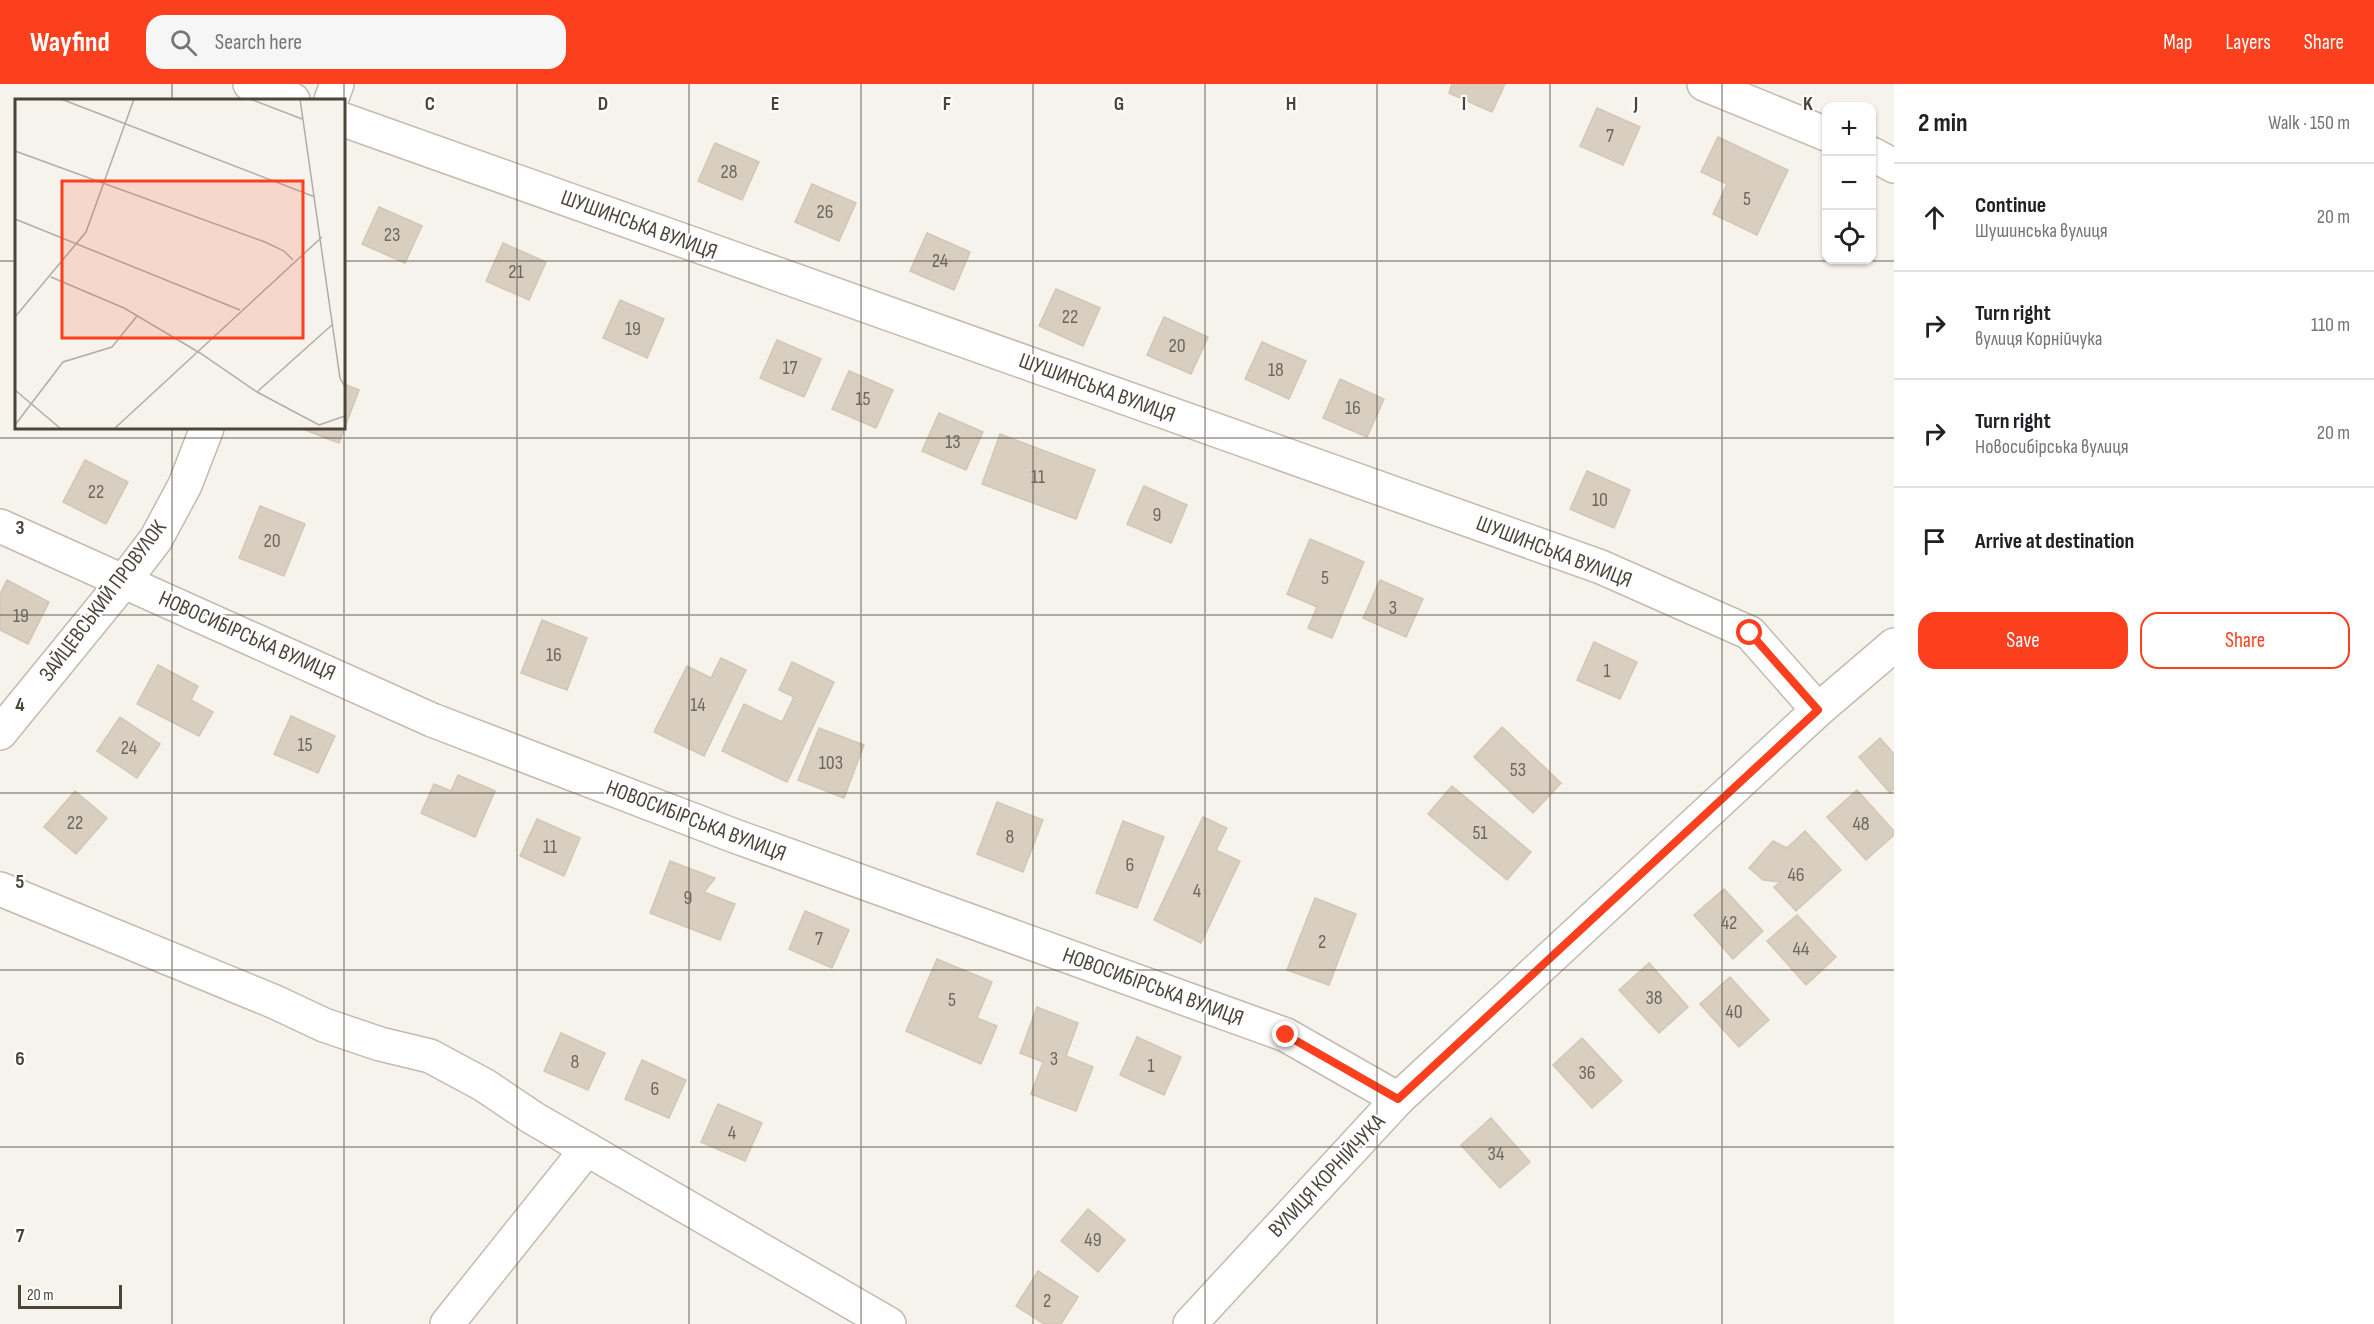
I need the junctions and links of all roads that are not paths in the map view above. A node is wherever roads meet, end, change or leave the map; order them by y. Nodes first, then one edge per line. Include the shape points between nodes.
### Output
1 (250, 84) edge
2 (337, 84) edge
3 (1704, 84) edge
4 (290, 99) edge
5 (331, 99) edge
6 (345, 120) edge
7 (1822, 132) edge
8 (1876, 156) edge
9 (1894, 166) edge
10 (207, 429) edge
11 (0, 526) edge
12 (124, 581) junction
13 (1894, 645) edge
14 (1818, 710) junction
15 (0, 733) edge
16 (0, 889) edge
17 (1398, 1099) junction
18 (587, 1149) junction
19 (447, 1324) edge
20 (889, 1324) edge
21 (1190, 1324) edge

1 - 4 street
2 - 5 street
3 - 7 street
6 - 14 street, ШУШИНСЬКА ВУЛИЦЯ via 1601,567 1750,633
8 - 9 street
10 - 12 street, ЗАЙЦЕВСЬКИЙ ПРОВУЛОК via 185,485 156,539
11 - 12 street, НОВОСИБІРСЬКА ВУЛИЦЯ
12 - 15 street, ЗАЙЦЕВСЬКИЙ ПРОВУЛОК
12 - 17 street, НОВОСИБІРСЬКА ВУЛИЦЯ via 432,720 732,835 1286,1035
13 - 14 street, ВУЛИЦЯ КОРНІЙЧУКА
14 - 17 street, ВУЛИЦЯ КОРНІЙЧУКА
16 - 18 street via 324,1025 430,1056
17 - 21 street, ВУЛИЦЯ КОРНІЙЧУКА
18 - 19 street
18 - 20 street

